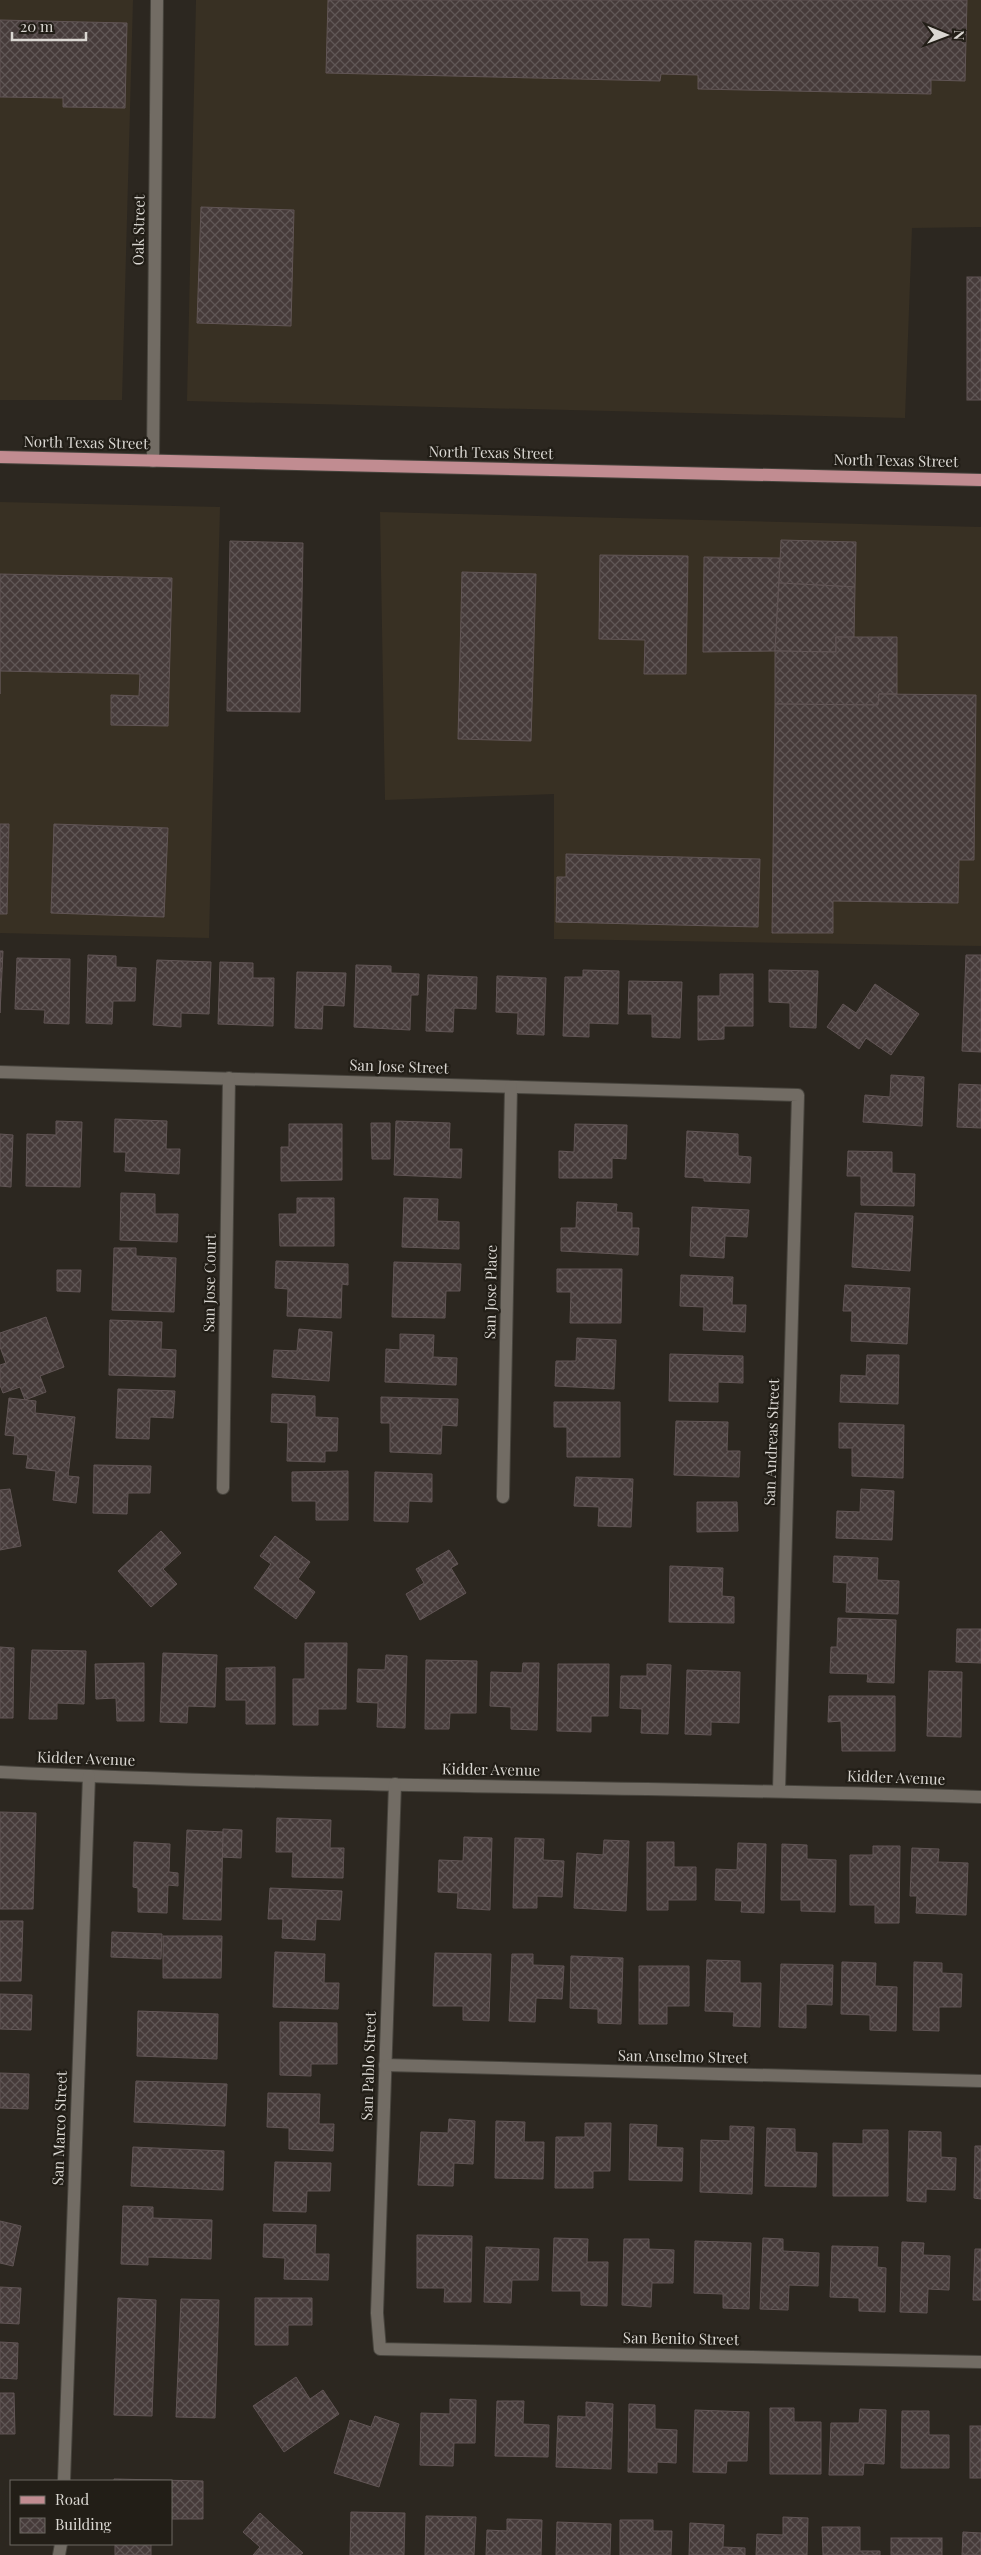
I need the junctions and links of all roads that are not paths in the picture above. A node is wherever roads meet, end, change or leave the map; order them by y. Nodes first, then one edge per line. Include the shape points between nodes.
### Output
1 (157, 0) edge
2 (0, 457) edge
3 (153, 461) junction
4 (981, 480) edge
5 (0, 1072) edge
6 (229, 1078) junction
7 (511, 1087) junction
8 (798, 1095) joint
9 (223, 1488) dead end
10 (503, 1498) dead end
11 (0, 1772) edge
12 (89, 1776) junction
13 (395, 1784) junction
14 (779, 1790) junction
15 (981, 1797) edge
16 (385, 2066) junction
17 (981, 2081) edge
18 (380, 2349) joint
19 (981, 2362) edge
20 (64, 2480) edge

1 - 3 street, Oak Street
2 - 3 main road, North Texas Street
3 - 4 main road, North Texas Street
5 - 6 street, San Jose Street
6 - 7 street, San Jose Street
6 - 9 street, San Jose Court
7 - 8 street, San Jose Street
7 - 10 street, San Jose Place
8 - 14 street, San Andreas Street
11 - 12 street, Kidder Avenue
12 - 13 street, Kidder Avenue
12 - 20 street, San Marco Street
13 - 14 street, Kidder Avenue
13 - 16 street, San Pablo Street
14 - 15 street, Kidder Avenue
16 - 17 street, San Anselmo Street
16 - 18 street, San Pablo Street via 377,2312
18 - 19 street, San Benito Street

